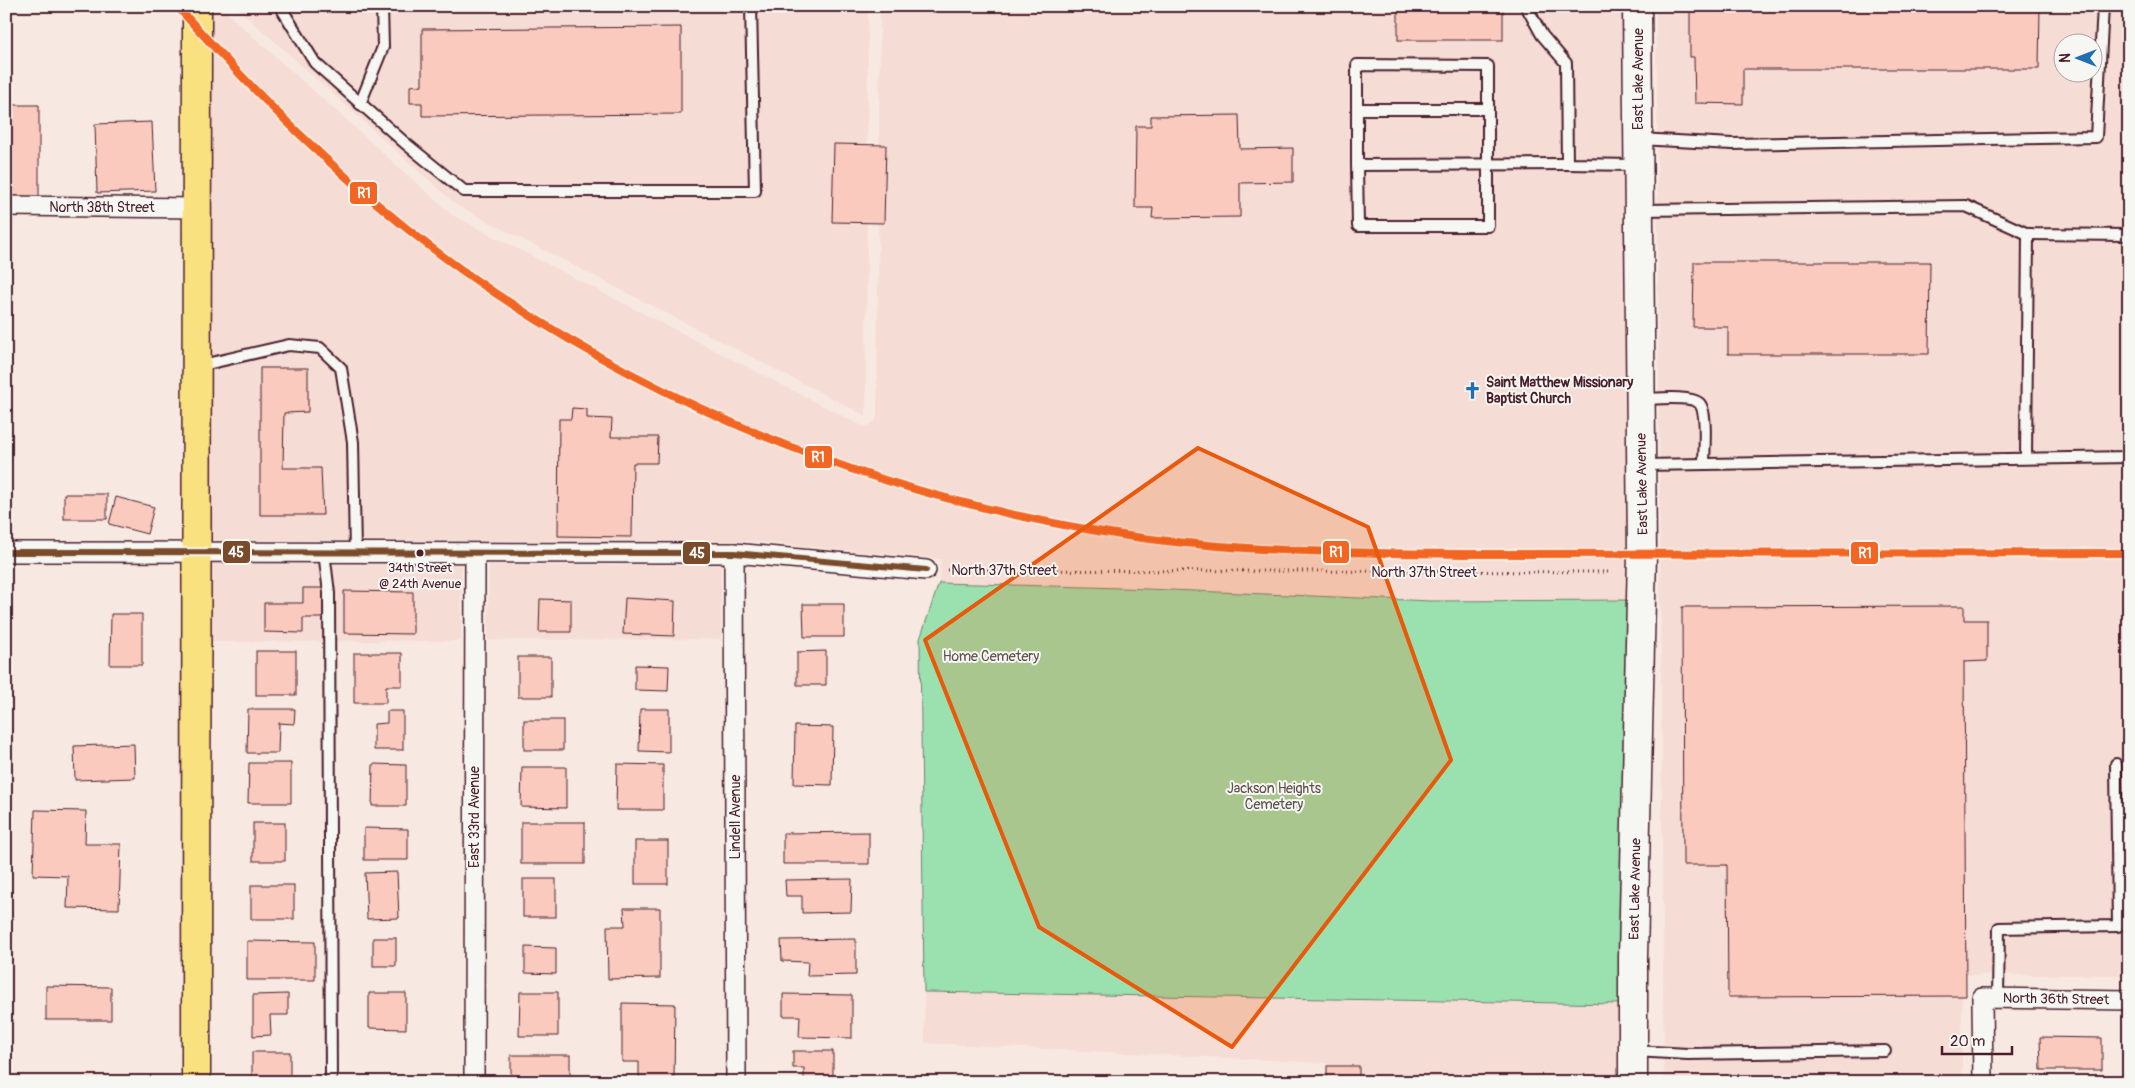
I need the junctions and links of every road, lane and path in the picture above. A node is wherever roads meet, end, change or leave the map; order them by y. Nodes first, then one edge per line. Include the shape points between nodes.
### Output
1 (197, 6) edge
2 (280, 6) edge
3 (382, 6) edge
4 (751, 6) edge
5 (1526, 6) edge
6 (1637, 6) edge
7 (2103, 6) edge
8 (360, 104) junction
9 (1357, 109) junction
10 (1488, 109) junction
11 (1638, 152) junction
12 (1488, 164) junction
13 (1567, 164) junction
14 (1357, 165) junction
15 (6, 206) edge
16 (197, 208) junction
17 (1639, 210) junction
18 (2028, 234) junction
19 (2129, 235) edge
20 (197, 366) junction
21 (1641, 399) junction
22 (2026, 457) junction
23 (2129, 457) edge
24 (1642, 464) junction
25 (1704, 464) junction
26 (6, 552) edge
27 (197, 552) junction
28 (324, 552) junction
29 (355, 552) junction
30 (475, 553) junction
31 (734, 553) junction
32 (926, 570) joint
33 (1642, 572) junction
34 (2116, 764) dead end
35 (1990, 998) junction
36 (2129, 1000) edge
37 (1633, 1051) junction
38 (1885, 1051) dead end
39 (196, 1082) edge
40 (331, 1082) edge
41 (474, 1082) edge
42 (736, 1082) edge
43 (1634, 1082) edge
44 (1983, 1082) edge

1 - 16 main road
2 - 8 lane via 315,63
3 - 8 lane via 383,48
4 - 8 lane via 755,192 464,191
5 - 13 lane via 1542,35 1566,63
6 - 11 street, East Lake Avenue
7 - 11 lane via 2096,138 1732,144
9 - 10 lane
9 - 10 lane via 1357,66 1488,66
9 - 14 lane
10 - 12 lane
11 - 13 lane
11 - 17 street, East Lake Avenue
12 - 13 lane
12 - 14 lane
12 - 14 lane via 1488,226 1358,226
15 - 16 street, North 38th Street
16 - 20 main road
17 - 18 lane via 1966,206
17 - 21 street, East Lake Avenue
18 - 19 lane
18 - 22 lane
20 - 27 main road
20 - 29 lane via 289,346 320,348 340,368 353,442
21 - 24 street, East Lake Avenue
21 - 25 lane via 1691,399 1699,403 1704,412
22 - 23 lane
22 - 25 lane
24 - 25 lane
24 - 33 street, East Lake Avenue
26 - 27 street
27 - 28 street
27 - 39 main road
28 - 29 street
28 - 40 lane via 329,593
29 - 30 street
30 - 31 street
30 - 41 street, East 33rd Avenue
31 - 32 street
31 - 42 street, Lindell Avenue
32 - 33 path, North 37th Street
33 - 37 street, East Lake Avenue
34 - 35 lane via 2118,926 1999,928
35 - 36 street, North 36th Street
35 - 44 street
37 - 38 lane via 1688,1054
37 - 43 street, East Lake Avenue

